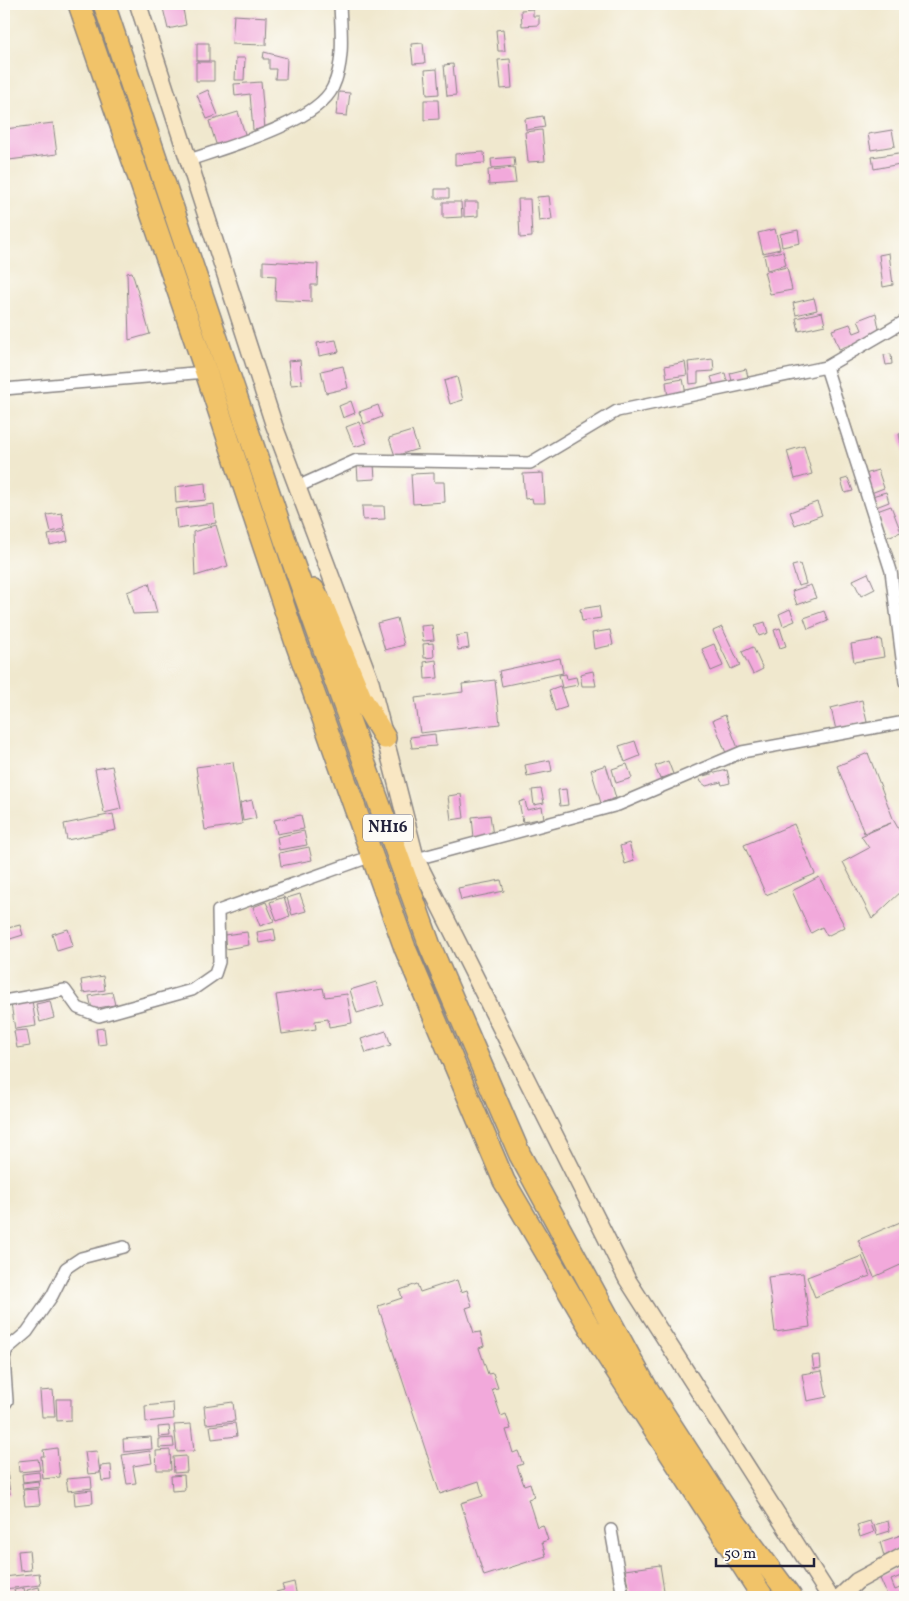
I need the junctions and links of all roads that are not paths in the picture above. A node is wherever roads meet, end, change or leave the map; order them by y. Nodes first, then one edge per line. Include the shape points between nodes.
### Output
1 (79, 4) edge
2 (104, 4) edge
3 (138, 4) edge
4 (340, 4) edge
5 (189, 160) junction
6 (905, 321) edge
7 (826, 367) junction
8 (206, 372) junction
9 (4, 389) edge
10 (297, 487) junction
11 (286, 543) junction
12 (905, 682) edge
13 (905, 722) edge
14 (385, 738) junction
15 (372, 856) junction
16 (416, 859) junction
17 (4, 1000) edge
18 (124, 1247) dead end
19 (4, 1405) edge
20 (611, 1530) dead end
21 (905, 1556) edge
22 (623, 1597) edge
23 (763, 1597) edge
24 (791, 1597) edge
25 (830, 1597) edge
26 (840, 1597) edge

1 - 8 highway, NH16
2 - 11 highway, NH16
3 - 5 street
4 - 5 street via 342,51 333,88 320,104 273,131
5 - 10 street
6 - 7 street
7 - 10 street via 617,411 530,463 357,460
7 - 12 street via 891,571
8 - 9 street
8 - 15 highway, NH16 via 295,640
10 - 14 street via 370,680
11 - 14 highway via 321,602 361,698
11 - 24 highway, NH16 via 430,946 520,1155 645,1385 726,1510
13 - 16 street via 742,752 618,804
14 - 16 street
15 - 17 street via 218,911 219,962 215,974 192,990 99,1016 78,1008 65,990
15 - 23 highway, NH16 via 406,948 504,1181 600,1345
16 - 25 street via 627,1279
18 - 19 street via 81,1258 66,1268 28,1332 7,1348 4,1358 7,1401
20 - 22 street
21 - 26 street via 857,1581

